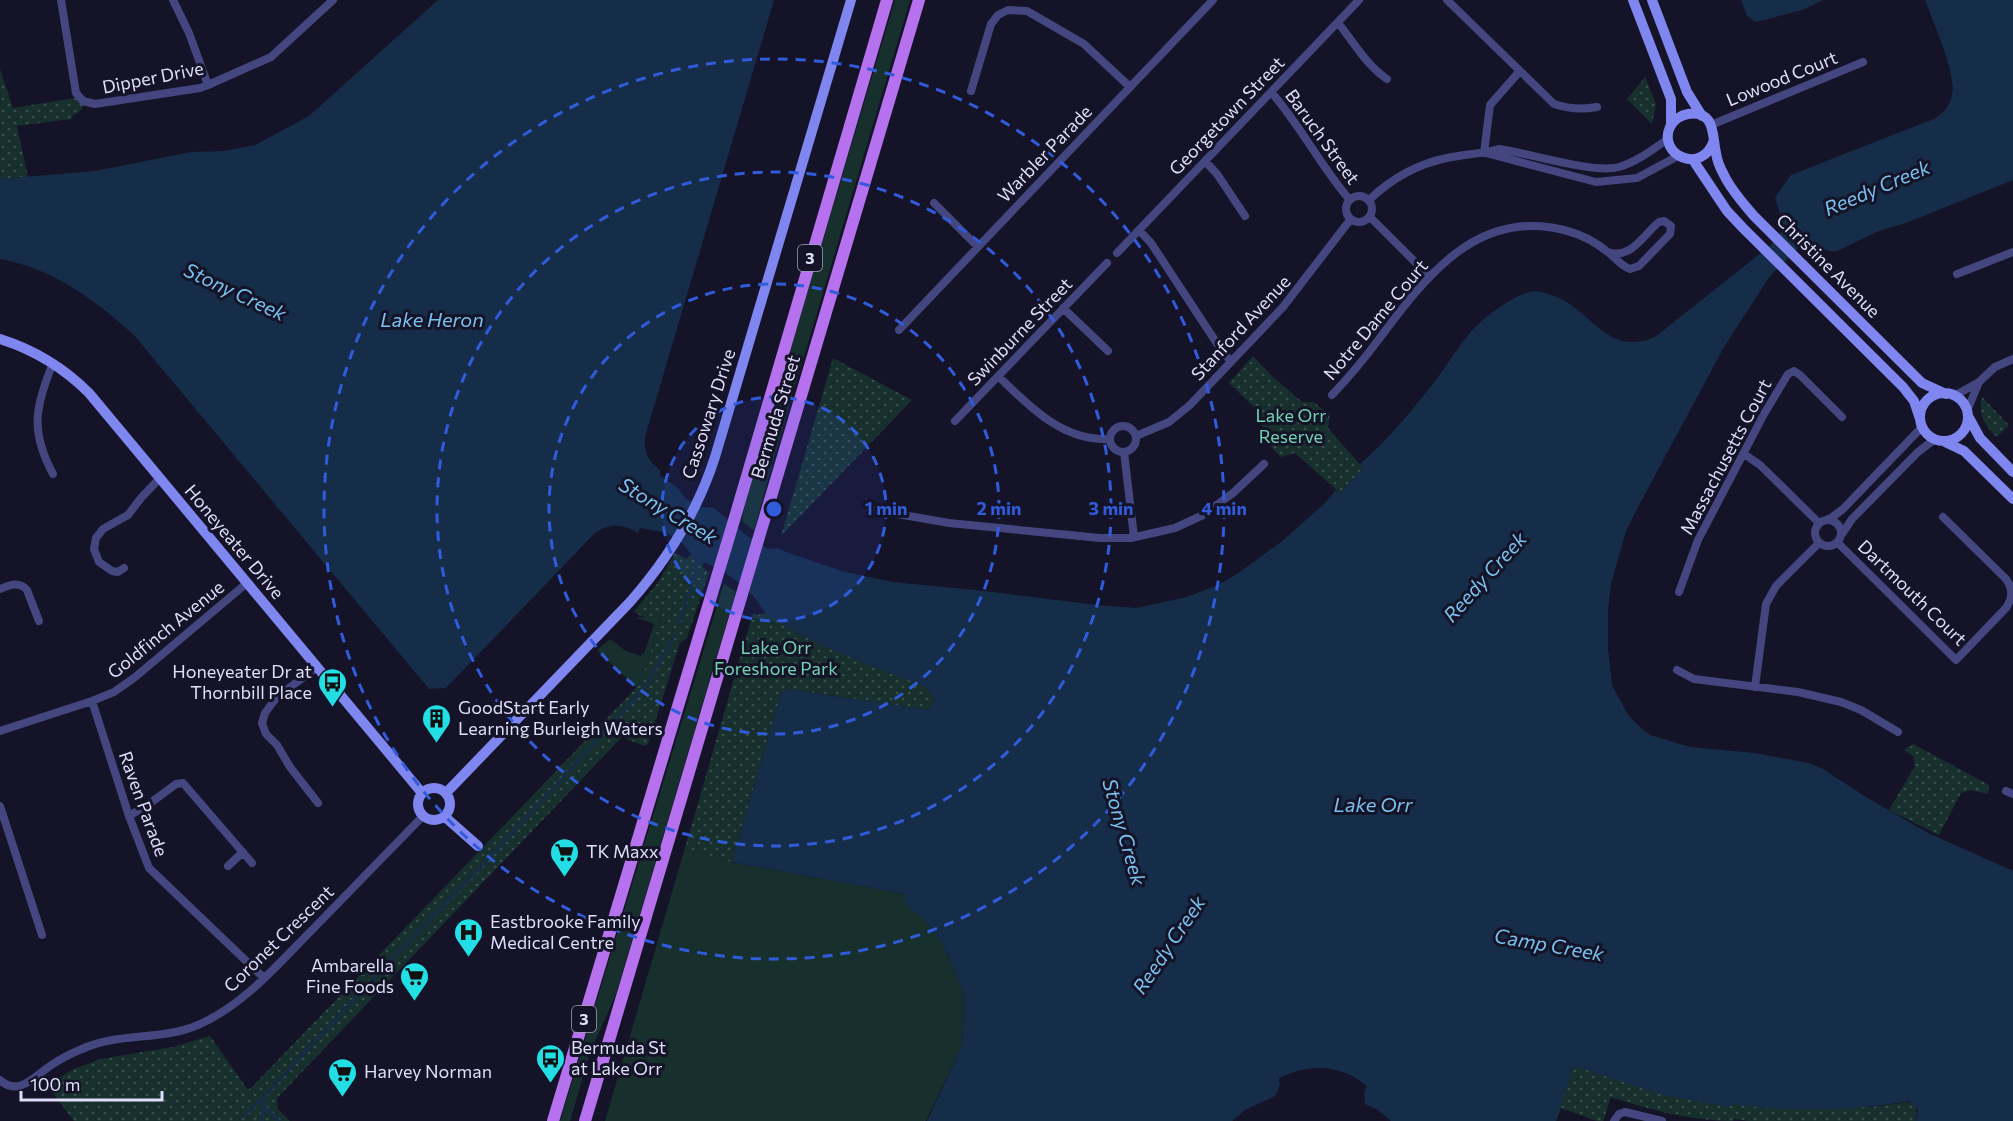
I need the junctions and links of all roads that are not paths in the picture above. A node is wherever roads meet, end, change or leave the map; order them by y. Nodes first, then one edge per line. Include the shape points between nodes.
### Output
1 (61, 0) edge
2 (173, 0) edge
3 (333, 0) edge
4 (851, 0) edge
5 (887, 0) edge
6 (919, 0) edge
7 (1005, 0) edge
8 (1359, 0) edge
9 (1447, 0) edge
10 (1633, 0) edge
11 (1652, 0) edge
12 (1207, 2) edge
13 (1008, 10) junction
14 (1338, 23) junction
15 (1863, 62) dead end
16 (1519, 72) junction
17 (1387, 79) dead end
18 (208, 85) junction
19 (1130, 87) junction
20 (971, 91) dead end
21 (1271, 92) junction
22 (1597, 107) dead end
23 (1702, 116) junction
24 (1671, 125) junction
25 (1711, 125) junction
26 (1668, 140) junction
27 (1714, 140) junction
28 (1484, 153) junction
29 (1678, 156) junction
30 (1693, 159) junction
31 (1204, 161) junction
32 (1349, 199) junction
33 (1368, 200) junction
34 (934, 203) dead end
35 (1245, 216) dead end
36 (1370, 217) junction
37 (1350, 220) junction
38 (1139, 230) junction
39 (978, 247) junction
40 (2013, 252) edge
41 (1117, 253) dead end
42 (1609, 253) junction
43 (1107, 263) dead end
44 (1957, 274) dead end
45 (1429, 276) junction
46 (1064, 308) junction
47 (899, 330) dead end
48 (0, 339) edge
49 (1108, 351) dead end
50 (2013, 359) edge
51 (1232, 362) junction
52 (53, 363) junction
53 (998, 376) junction
54 (1979, 382) junction
55 (1332, 395) dead end
56 (1950, 395) junction
57 (1967, 414) junction
58 (1842, 417) dead end
59 (955, 421) dead end
60 (1921, 423) junction
61 (1136, 436) junction
62 (1110, 439) junction
63 (1939, 440) junction
64 (1125, 452) junction
65 (1744, 454) junction
66 (1264, 464) dead end
67 (2013, 472) edge
68 (53, 474) dead end
69 (160, 478) junction
70 (2013, 498) edge
71 (869, 509) dead end
72 (1943, 518) dead end
73 (1822, 521) junction
74 (1842, 534) junction
75 (1134, 537) junction
76 (1819, 543) junction
77 (1838, 543) junction
78 (124, 568) dead end
79 (247, 583) junction
80 (0, 589) edge
81 (1679, 592) dead end
82 (39, 621) dead end
83 (317, 667) junction
84 (1677, 670) dead end
85 (1755, 687) junction
86 (92, 702) junction
87 (0, 731) edge
88 (1898, 732) dead end
89 (422, 793) junction
90 (446, 793) junction
91 (318, 803) dead end
92 (0, 806) edge
93 (129, 816) junction
94 (423, 816) junction
95 (444, 816) junction
96 (478, 846) dead end
97 (243, 852) junction
98 (252, 863) dead end
99 (228, 866) dead end
100 (42, 935) dead end
101 (264, 978) junction
102 (0, 1080) edge
103 (553, 1121) edge
104 (585, 1121) edge
105 (1614, 1121) edge
106 (1662, 1121) edge

1 - 18 street, Dipper Drive via 76,93 83,101 95,104
2 - 18 street
3 - 18 street, Dipper Drive via 271,57
4 - 90 street, Cassowary Drive via 715,457 701,492 669,550 630,602
5 - 103 main road, Bermuda Street / 3
6 - 104 main road, Bermuda Street / 3
7 - 13 street
8 - 14 street, Georgetown Street
9 - 16 street
10 - 24 street via 1671,99
11 - 23 street via 1687,92
12 - 19 street, Warbler Parade
13 - 19 street via 1027,11 1076,39
13 - 20 street via 991,24
14 - 17 street via 1365,60
14 - 21 street, Georgetown Street
15 - 25 street, Lowood Court
16 - 22 street via 1554,104 1575,109
16 - 28 street via 1490,105
19 - 39 street, Warbler Parade
21 - 31 street, Georgetown Street
21 - 32 street, Baruch Street
23 - 24 street via 1687,114
23 - 25 street
24 - 26 street
25 - 27 street
26 - 28 street via 1618,168 1598,168 1499,149
26 - 29 street
27 - 30 street via 1707,153
27 - 56 street, Christine Avenue via 1723,174 1739,199 1922,383
28 - 29 street via 1596,182 1637,178
28 - 33 street via 1430,162 1394,180
29 - 30 street
30 - 60 street, Christine Avenue via 1727,210 1903,387 1914,401
31 - 35 street
31 - 38 street, Georgetown Street
32 - 33 street via 1362,196
32 - 37 street via 1346,214
33 - 36 street via 1372,205
34 - 39 street
36 - 37 street via 1358,223
36 - 45 street
37 - 51 street, Stanford Avenue via 1283,307
38 - 41 street, Georgetown Street
38 - 51 street
39 - 47 street, Warbler Parade
40 - 44 street
42 - 42 street, Notre Dame Court via 1628,252 1659,222 1671,226 1670,234 1634,268 1627,268
42 - 45 street, Notre Dame Court via 1584,237 1562,230 1523,226 1471,242
43 - 46 street, Swinburne Street
45 - 55 street, Notre Dame Court
46 - 49 street
46 - 53 street, Swinburne Street
48 - 52 street, Honeyeater Drive
50 - 54 street
51 - 61 street, Stanford Avenue via 1179,415
52 - 68 street via 37,418 40,448
52 - 69 street, Honeyeater Drive via 89,393
53 - 59 street, Swinburne Street
53 - 62 street via 1053,424 1094,439
54 - 56 street
54 - 57 street
56 - 57 street via 1964,405
56 - 60 street via 1930,398 1921,411
57 - 63 street via 1964,431 1951,440
57 - 67 street via 1980,438
58 - 65 street, Massachusetts Court via 1794,371 1788,374
60 - 63 street via 1930,436
60 - 73 street via 1843,509
61 - 62 street via 1131,428 1120,426
61 - 64 street via 1134,447
62 - 64 street via 1112,447
63 - 70 street via 1964,451
63 - 74 street via 1918,452
64 - 75 street
65 - 73 street
65 - 81 street, Massachusetts Court via 1698,540
66 - 75 street via 1203,515 1175,528
69 - 78 street via 128,515 103,529 96,538 94,549 99,562 112,571
69 - 79 street, Honeyeater Drive
71 - 75 street via 949,523 1100,538
72 - 77 street, Dartmouth Court via 2006,579 2013,594 2007,608 1956,660
73 - 74 street via 1838,523
73 - 76 street via 1815,531
74 - 77 street
76 - 77 street
76 - 85 street via 1776,586 1766,604
79 - 83 street, Honeyeater Drive
79 - 86 street, Goldfinch Avenue via 134,678
80 - 82 street via 15,584 24,587
83 - 89 street, Honeyeater Drive
83 - 91 street via 276,698 262,723 266,734
84 - 85 street via 1694,679
85 - 88 street via 1841,702
86 - 87 street, Goldfinch Avenue
86 - 93 street, Raven Parade
89 - 90 street via 431,788
89 - 94 street via 417,802
90 - 95 street via 450,807
92 - 100 street
93 - 97 street via 183,783
93 - 101 street, Raven Parade via 149,868
94 - 95 street via 436,820
94 - 101 street, Coronet Crescent
95 - 96 street
97 - 98 street
97 - 99 street
101 - 102 street, Coronet Crescent via 231,1007 196,1026 120,1037 84,1048 51,1065 23,1086 12,1087
105 - 106 street via 1625,1112

